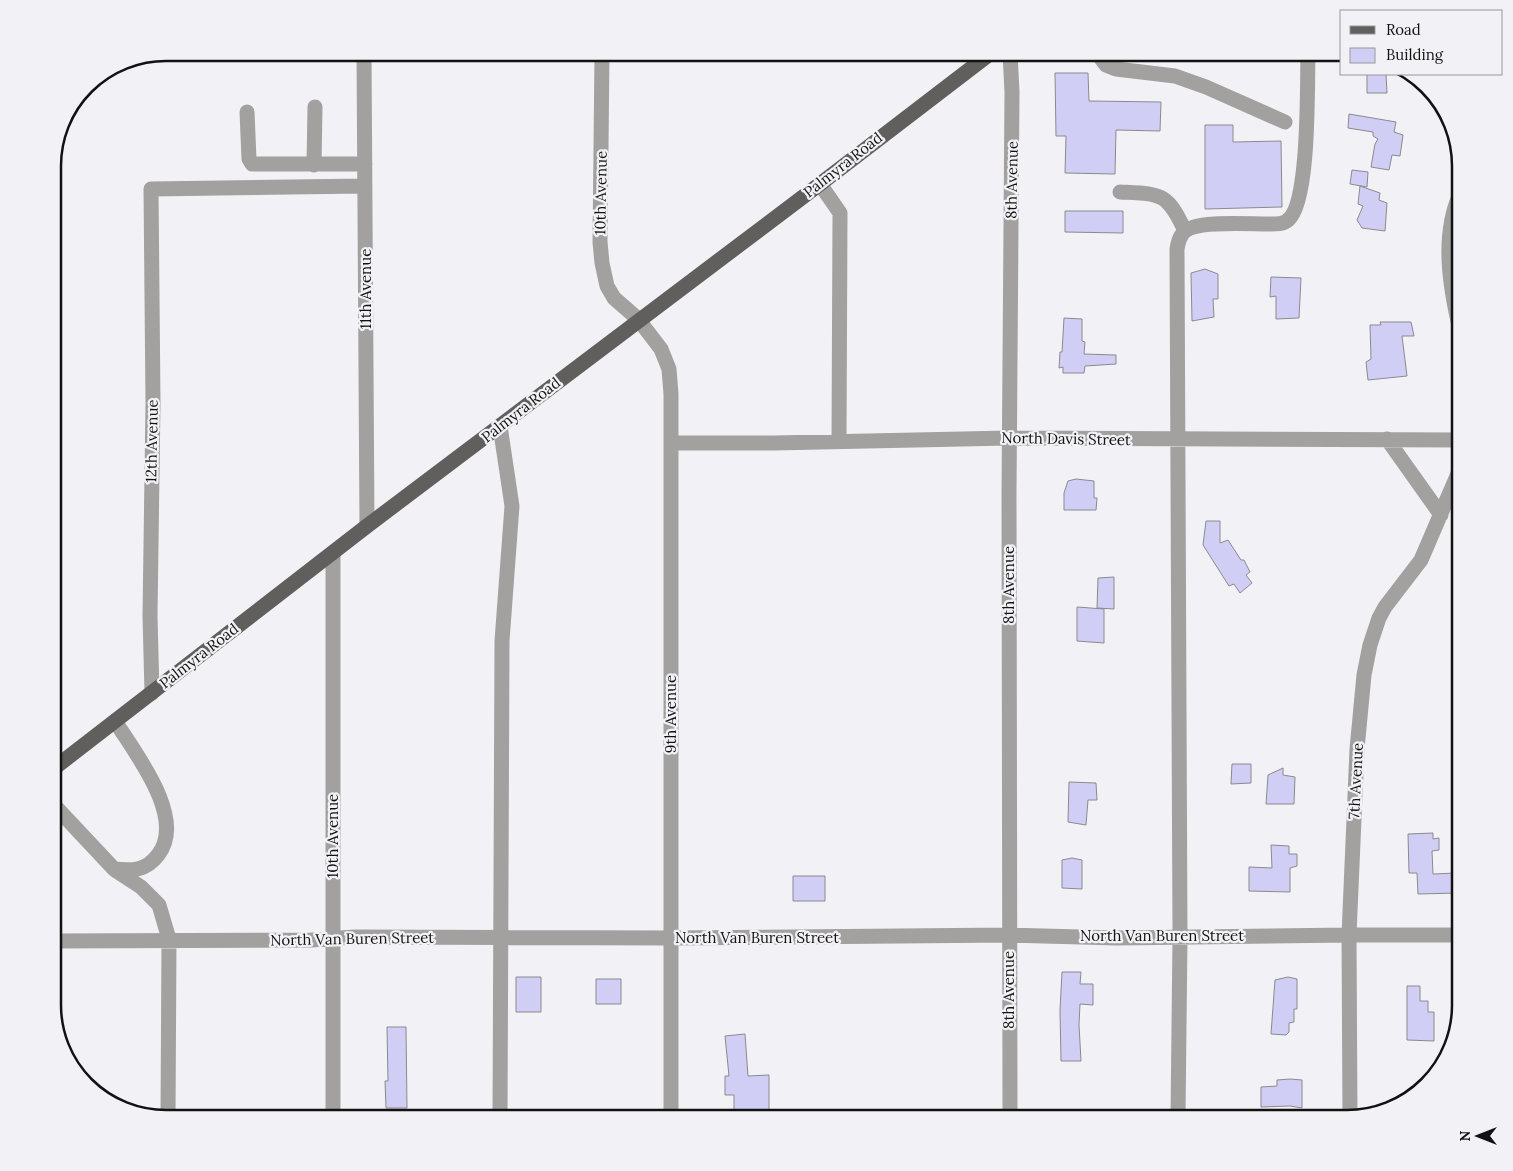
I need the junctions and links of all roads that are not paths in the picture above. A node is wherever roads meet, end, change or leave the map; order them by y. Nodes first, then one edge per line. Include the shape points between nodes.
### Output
1 (364, 61) edge
2 (602, 61) edge
3 (979, 61) edge
4 (1010, 61) edge
5 (1103, 61) edge
6 (1308, 61) edge
7 (315, 107) dead end
8 (247, 112) dead end
9 (1285, 122) dead end
10 (365, 164) junction
11 (314, 165) junction
12 (820, 184) junction
13 (365, 186) junction
14 (1120, 192) dead end
15 (1452, 221) edge
16 (1185, 231) junction
17 (1452, 287) edge
18 (638, 319) junction
19 (500, 426) junction
20 (1009, 438) junction
21 (1388, 439) junction
22 (1179, 440) junction
23 (1452, 440) edge
24 (839, 442) junction
25 (671, 443) junction
26 (1452, 488) edge
27 (1441, 514) junction
28 (367, 526) junction
29 (333, 553) junction
30 (152, 693) junction
31 (115, 721) junction
32 (61, 763) edge
33 (61, 813) edge
34 (114, 869) junction
35 (1009, 935) junction
36 (1349, 935) junction
37 (1452, 936) edge
38 (1180, 937) junction
39 (333, 938) junction
40 (500, 938) junction
41 (672, 938) junction
42 (169, 939) junction
43 (61, 941) edge
44 (168, 1110) edge
45 (333, 1110) edge
46 (500, 1110) edge
47 (671, 1110) edge
48 (1010, 1110) edge
49 (1178, 1110) edge
50 (1350, 1110) edge

1 - 10 street, 11th Avenue
2 - 18 street, 10th Avenue via 602,263 607,286 614,298
3 - 12 main road, Palmyra Road
4 - 20 street, 8th Avenue
5 - 9 street via 1116,70 1175,76
6 - 16 street via 1300,199 1288,221 1197,226
7 - 11 street
8 - 11 street via 249,159 252,164
10 - 11 street
10 - 13 street, 11th Avenue
12 - 18 main road, Palmyra Road
12 - 24 street via 840,213
13 - 28 street, 11th Avenue
13 - 30 street, 12th Avenue via 151,189
14 - 16 street via 1151,193 1165,198 1176,211
15 - 17 street
16 - 22 street via 1177,249
18 - 19 main road, Palmyra Road
18 - 25 street, 9th Avenue via 662,349 669,369
19 - 28 main road, Palmyra Road
19 - 40 street via 512,506 502,641
20 - 22 street, North Davis Street
20 - 24 street, North Davis Street
20 - 35 street, 8th Avenue
21 - 22 street, North Davis Street
21 - 23 street, North Davis Street
21 - 27 street
22 - 38 street
24 - 25 street, North Davis Street
25 - 41 street, 9th Avenue
26 - 27 street, 7th Avenue
27 - 36 street, 7th Avenue via 1421,560 1379,618 1370,645 1356,749
28 - 29 main road, Palmyra Road
29 - 30 main road, Palmyra Road
29 - 39 street, 10th Avenue
30 - 31 main road, Palmyra Road
31 - 32 main road, Palmyra Road
31 - 34 street via 153,782 165,810 167,829 161,851 152,863 132,871
33 - 34 street
34 - 42 street via 159,905
35 - 38 street, North Van Buren Street
35 - 41 street, North Van Buren Street
35 - 48 street, 8th Avenue
36 - 37 street, North Van Buren Street
36 - 38 street, North Van Buren Street
36 - 50 street, 7th Avenue
38 - 49 street
39 - 40 street, North Van Buren Street
39 - 42 street, North Van Buren Street
39 - 45 street, 10th Avenue
40 - 41 street, North Van Buren Street
40 - 46 street
41 - 47 street, 9th Avenue
42 - 43 street, North Van Buren Street
42 - 44 street

